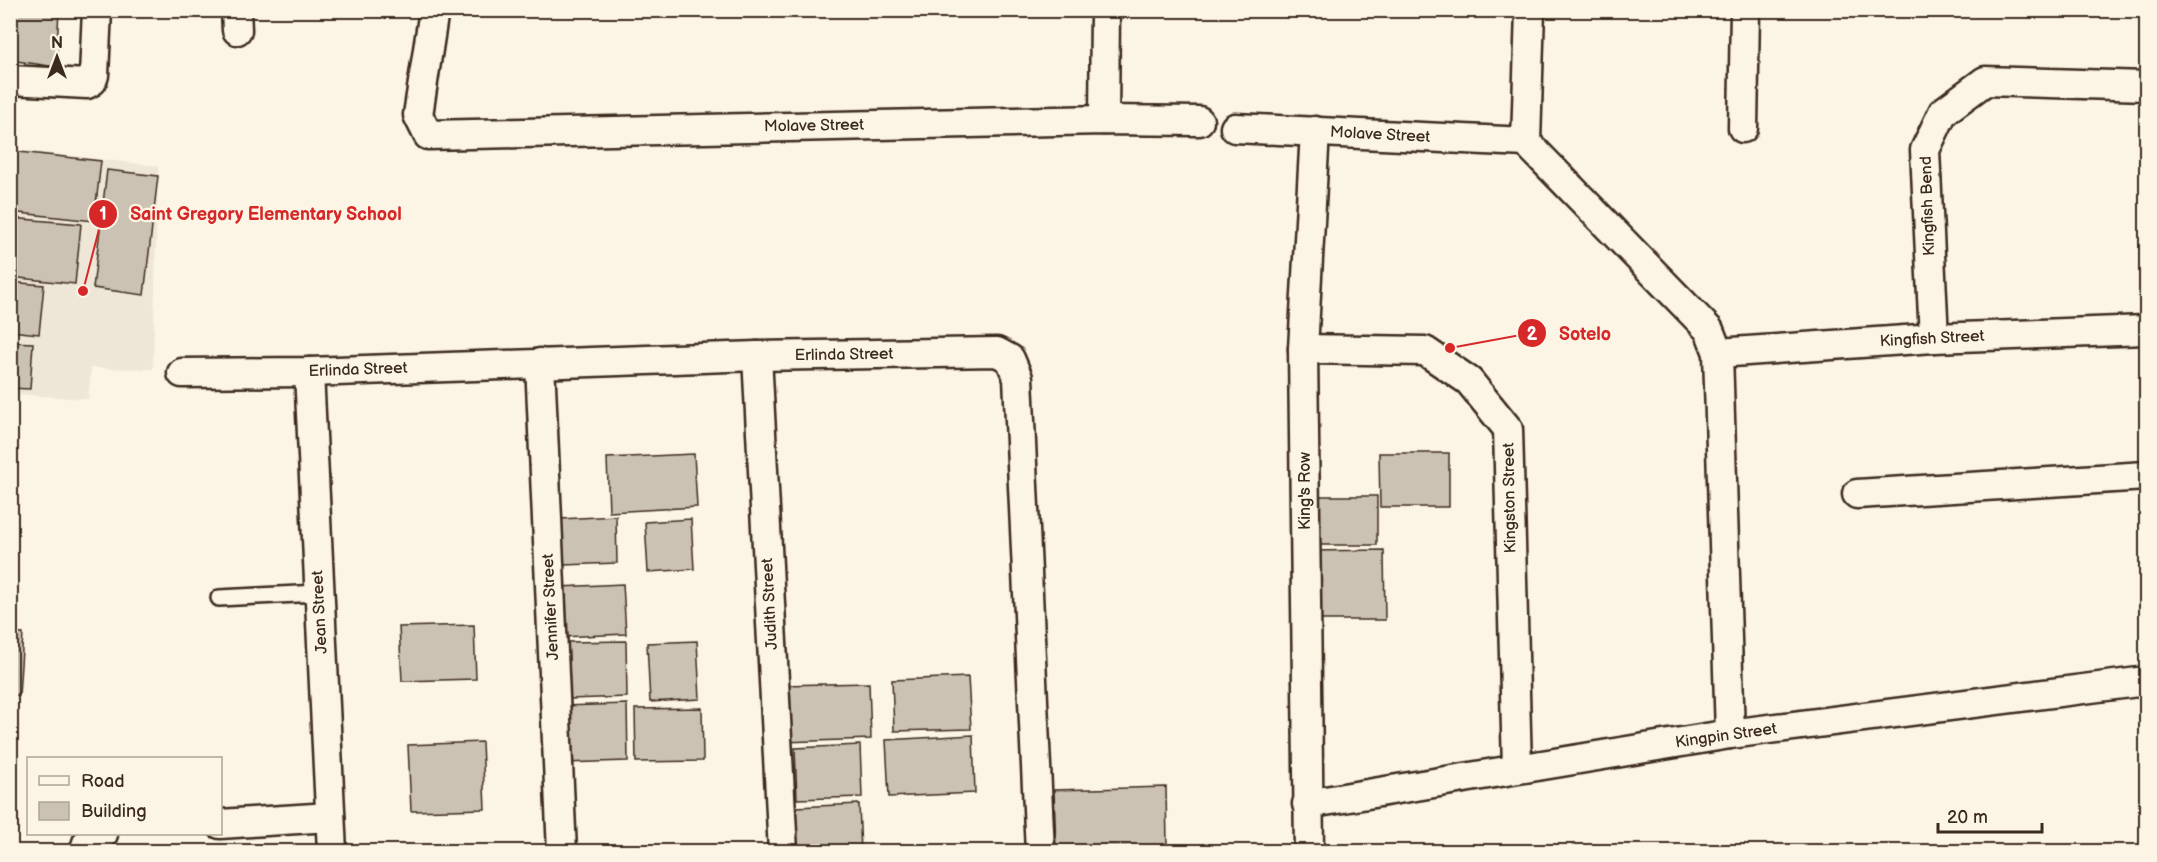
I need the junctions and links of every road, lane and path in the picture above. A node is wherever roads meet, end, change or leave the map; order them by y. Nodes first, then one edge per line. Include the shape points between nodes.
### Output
1 (97, 10) edge
2 (434, 10) edge
3 (1105, 10) edge
4 (1530, 10) edge
5 (1745, 10) edge
6 (10, 80) edge
7 (2146, 86) edge
8 (1104, 120) junction
9 (1199, 121) dead end
10 (1234, 128) dead end
11 (1743, 128) dead end
12 (1315, 131) junction
13 (1526, 142) junction
14 (2146, 330) edge
15 (1934, 338) junction
16 (1303, 349) junction
17 (1718, 353) junction
18 (757, 356) junction
19 (540, 363) junction
20 (309, 372) junction
21 (182, 373) dead end
22 (2146, 476) edge
23 (1857, 494) dead end
24 (320, 593) junction
25 (219, 598) dead end
26 (2146, 681) edge
27 (1730, 734) junction
28 (1517, 768) junction
29 (1307, 804) junction
30 (330, 817) junction
31 (222, 824) edge
32 (101, 835) edge
33 (84, 852) edge
34 (332, 852) edge
35 (562, 852) edge
36 (783, 852) edge
37 (1040, 852) edge
38 (1309, 852) edge

1 - 6 street via 92,81 87,84
2 - 8 street, Molave Street via 418,115 428,135
3 - 8 street
4 - 13 street
5 - 11 street
7 - 15 street, Kingfish Bend via 1984,81 1943,112 1925,150
8 - 9 street, Molave Street
10 - 12 street, Molave Street
12 - 13 street, Molave Street
12 - 16 street, King's Row
13 - 17 street via 1709,330
14 - 15 street, Kingfish Street
15 - 17 street, Kingfish Street
16 - 28 street, Kingston Street via 1425,351 1469,381 1508,429
16 - 29 street, King's Row
17 - 27 street
18 - 19 street, Erlinda Street
18 - 36 street, Judith Street
18 - 37 street, Erlinda Street via 997,352 1010,359 1018,378
19 - 20 street, Erlinda Street
19 - 35 street, Jennifer Street
20 - 21 street, Erlinda Street
20 - 24 street, Jean Street
22 - 23 street
24 - 25 lane
24 - 30 street, Jean Street
26 - 27 street, Kingpin Street
27 - 28 street, Kingpin Street
28 - 29 street, Kingpin Street
29 - 38 street, King's Row
30 - 31 street
30 - 34 street, Jean Street
32 - 33 street via 87,843

